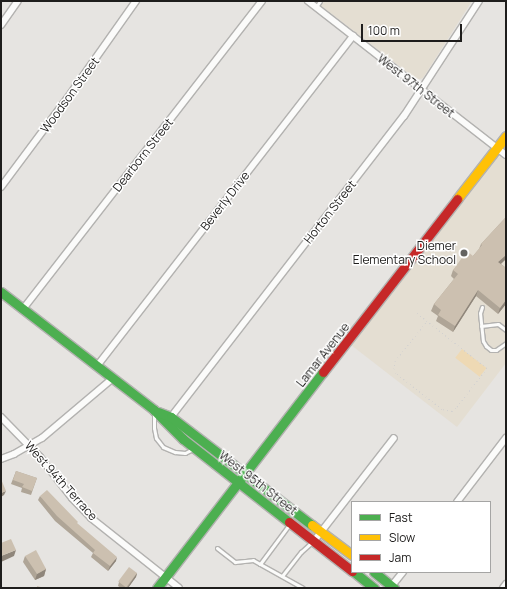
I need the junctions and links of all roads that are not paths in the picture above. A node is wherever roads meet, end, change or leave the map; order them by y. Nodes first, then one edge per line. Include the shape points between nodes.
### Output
1 (18, 1) edge
2 (136, 1) edge
3 (262, 1) edge
4 (308, 1) edge
5 (320, 1) edge
6 (479, 1) edge
7 (316, 7) junction
8 (1, 25) edge
9 (353, 36) junction
10 (421, 90) junction
11 (506, 136) edge
12 (497, 148) junction
13 (506, 155) edge
14 (1, 187) edge
15 (1, 292) edge
16 (482, 307) dead end
17 (23, 309) junction
18 (482, 326) junction
19 (506, 330) edge
20 (506, 343) edge
21 (97, 366) junction
22 (113, 378) junction
23 (154, 410) junction
24 (1, 417) edge
25 (171, 417) junction
26 (394, 438) dead end
27 (506, 438) edge
28 (29, 446) junction
29 (195, 449) junction
30 (1, 459) edge
31 (246, 474) junction
32 (239, 483) junction
33 (458, 501) edge
34 (290, 523) junction
35 (321, 531) junction
36 (314, 541) junction
37 (217, 548) dead end
38 (351, 554) edge
39 (260, 564) junction
40 (351, 569) edge
41 (355, 573) edge
42 (375, 573) edge
43 (402, 573) edge
44 (282, 576) junction
45 (165, 577) junction
46 (506, 584) edge
47 (392, 587) edge
48 (157, 588) edge
49 (179, 588) edge
50 (303, 588) edge
51 (374, 588) edge
52 (503, 588) edge

1 - 8 street
2 - 14 street, Woodson Street
3 - 17 street, Dearborn Street
4 - 7 street, West 97th Street
5 - 7 lane
6 - 10 street, Horton Street
7 - 9 street, West 97th Street
9 - 10 street, West 97th Street
9 - 21 street, Beverly Drive
10 - 12 street, West 97th Street
10 - 25 street, Horton Street via 404,116
11 - 12 main road, Lamar Avenue
12 - 13 street, West 97th Street
12 - 31 main road, Lamar Avenue
15 - 17 main road, West 95th Street
16 - 18 lane
17 - 21 main road, West 95th Street
18 - 19 lane via 498,324
18 - 20 lane via 483,341 488,349 499,349
21 - 22 main road, West 95th Street
22 - 23 main road, West 95th Street
22 - 28 street
23 - 25 main road, West 95th Street
23 - 29 main road, West 95th Street
23 - 29 lane via 156,438 163,447 185,453
24 - 28 street, West 94th Terrace
25 - 31 main road, West 95th Street
26 - 35 street
27 - 33 street
28 - 30 street
28 - 45 street, West 94th Terrace via 92,518
29 - 32 main road, West 95th Street
31 - 32 main road, Lamar Avenue
31 - 35 main road, West 95th Street
32 - 34 main road, West 95th Street
32 - 45 main road, Lamar Avenue
34 - 36 main road, West 95th Street
34 - 39 lane
35 - 36 street
35 - 38 main road, West 95th Street
36 - 40 main road, West 95th Street
36 - 44 lane via 301,552
37 - 39 lane via 235,562 253,560
39 - 44 lane
41 - 51 main road, West 95th Street
42 - 47 main road
43 - 47 street
44 - 50 lane
45 - 48 main road, Lamar Avenue
45 - 49 street, West 94th Terrace
46 - 52 street

